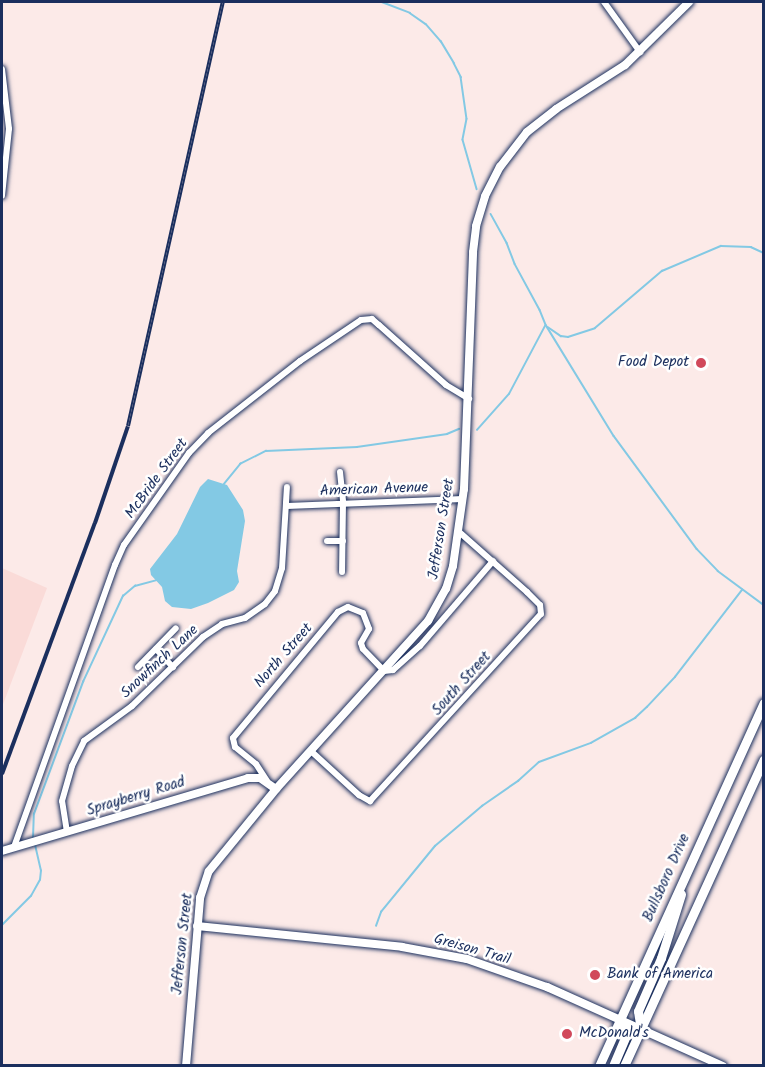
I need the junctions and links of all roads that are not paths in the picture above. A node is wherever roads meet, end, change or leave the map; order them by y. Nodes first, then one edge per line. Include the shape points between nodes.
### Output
1 (604, 2) edge
2 (689, 2) edge
3 (640, 52) junction
4 (2, 69) edge
5 (2, 196) edge
6 (469, 399) junction
7 (340, 471) dead end
8 (287, 487) dead end
9 (463, 499) junction
10 (343, 503) junction
11 (287, 506) junction
12 (458, 531) junction
13 (343, 541) junction
14 (327, 542) dead end
15 (493, 561) junction
16 (342, 572) dead end
17 (176, 628) dead end
18 (156, 649) junction
19 (138, 667) dead end
20 (173, 667) junction
21 (384, 671) junction
22 (764, 702) edge
23 (312, 752) junction
24 (764, 759) edge
25 (267, 782) junction
26 (276, 789) junction
27 (67, 832) junction
28 (14, 847) junction
29 (2, 851) edge
30 (685, 873) junction
31 (197, 926) junction
32 (620, 1020) junction
33 (641, 1030) junction
34 (186, 1065) edge
35 (599, 1065) edge
36 (613, 1065) edge
37 (624, 1065) edge
38 (723, 1065) edge

1 - 3 street
2 - 3 street, Jefferson Street
3 - 6 street, Jefferson Street via 527,132 500,167 485,196 472,252
4 - 5 street via 9,129
6 - 9 street, Jefferson Street
6 - 28 street, McBride Street via 446,385 372,319 361,320 300,361 208,433 183,461 124,545
7 - 10 street
8 - 11 street, Snowfinch Lane
9 - 10 street, American Avenue
9 - 12 street, Jefferson Street
10 - 11 street, American Avenue
10 - 13 street
11 - 20 street, Snowfinch Lane via 282,568 275,591 245,618 214,628
12 - 15 street, South Street
12 - 21 street, Jefferson Street via 453,566 440,604
13 - 14 street
13 - 16 street
15 - 21 street via 420,646 393,670
15 - 23 street, South Street via 540,605 541,614 377,796 370,801 359,795
17 - 18 street
18 - 19 street
18 - 20 street
20 - 27 street, Snowfinch Lane via 132,706 84,741 62,801
21 - 23 street, Jefferson Street
21 - 25 street, North Street via 361,646 369,629 367,619 350,607 338,612 232,738
22 - 30 main road, Bullsboro Drive
23 - 26 street, Jefferson Street
24 - 33 main road
25 - 26 street
25 - 27 street, Sprayberry Road via 248,778 230,782
26 - 31 street, Jefferson Street via 209,871 200,898
27 - 28 street, Sprayberry Road
28 - 29 street, Sprayberry Road
30 - 32 main road, Bullsboro Drive
30 - 33 main road via 671,931 638,1011
31 - 32 street, Greison Trail via 437,952 547,987
31 - 34 street, Jefferson Street
32 - 33 street, Greison Trail
32 - 35 main road, Bullsboro Drive
32 - 36 main road via 626,1036
33 - 37 main road
33 - 38 street, Greison Trail

